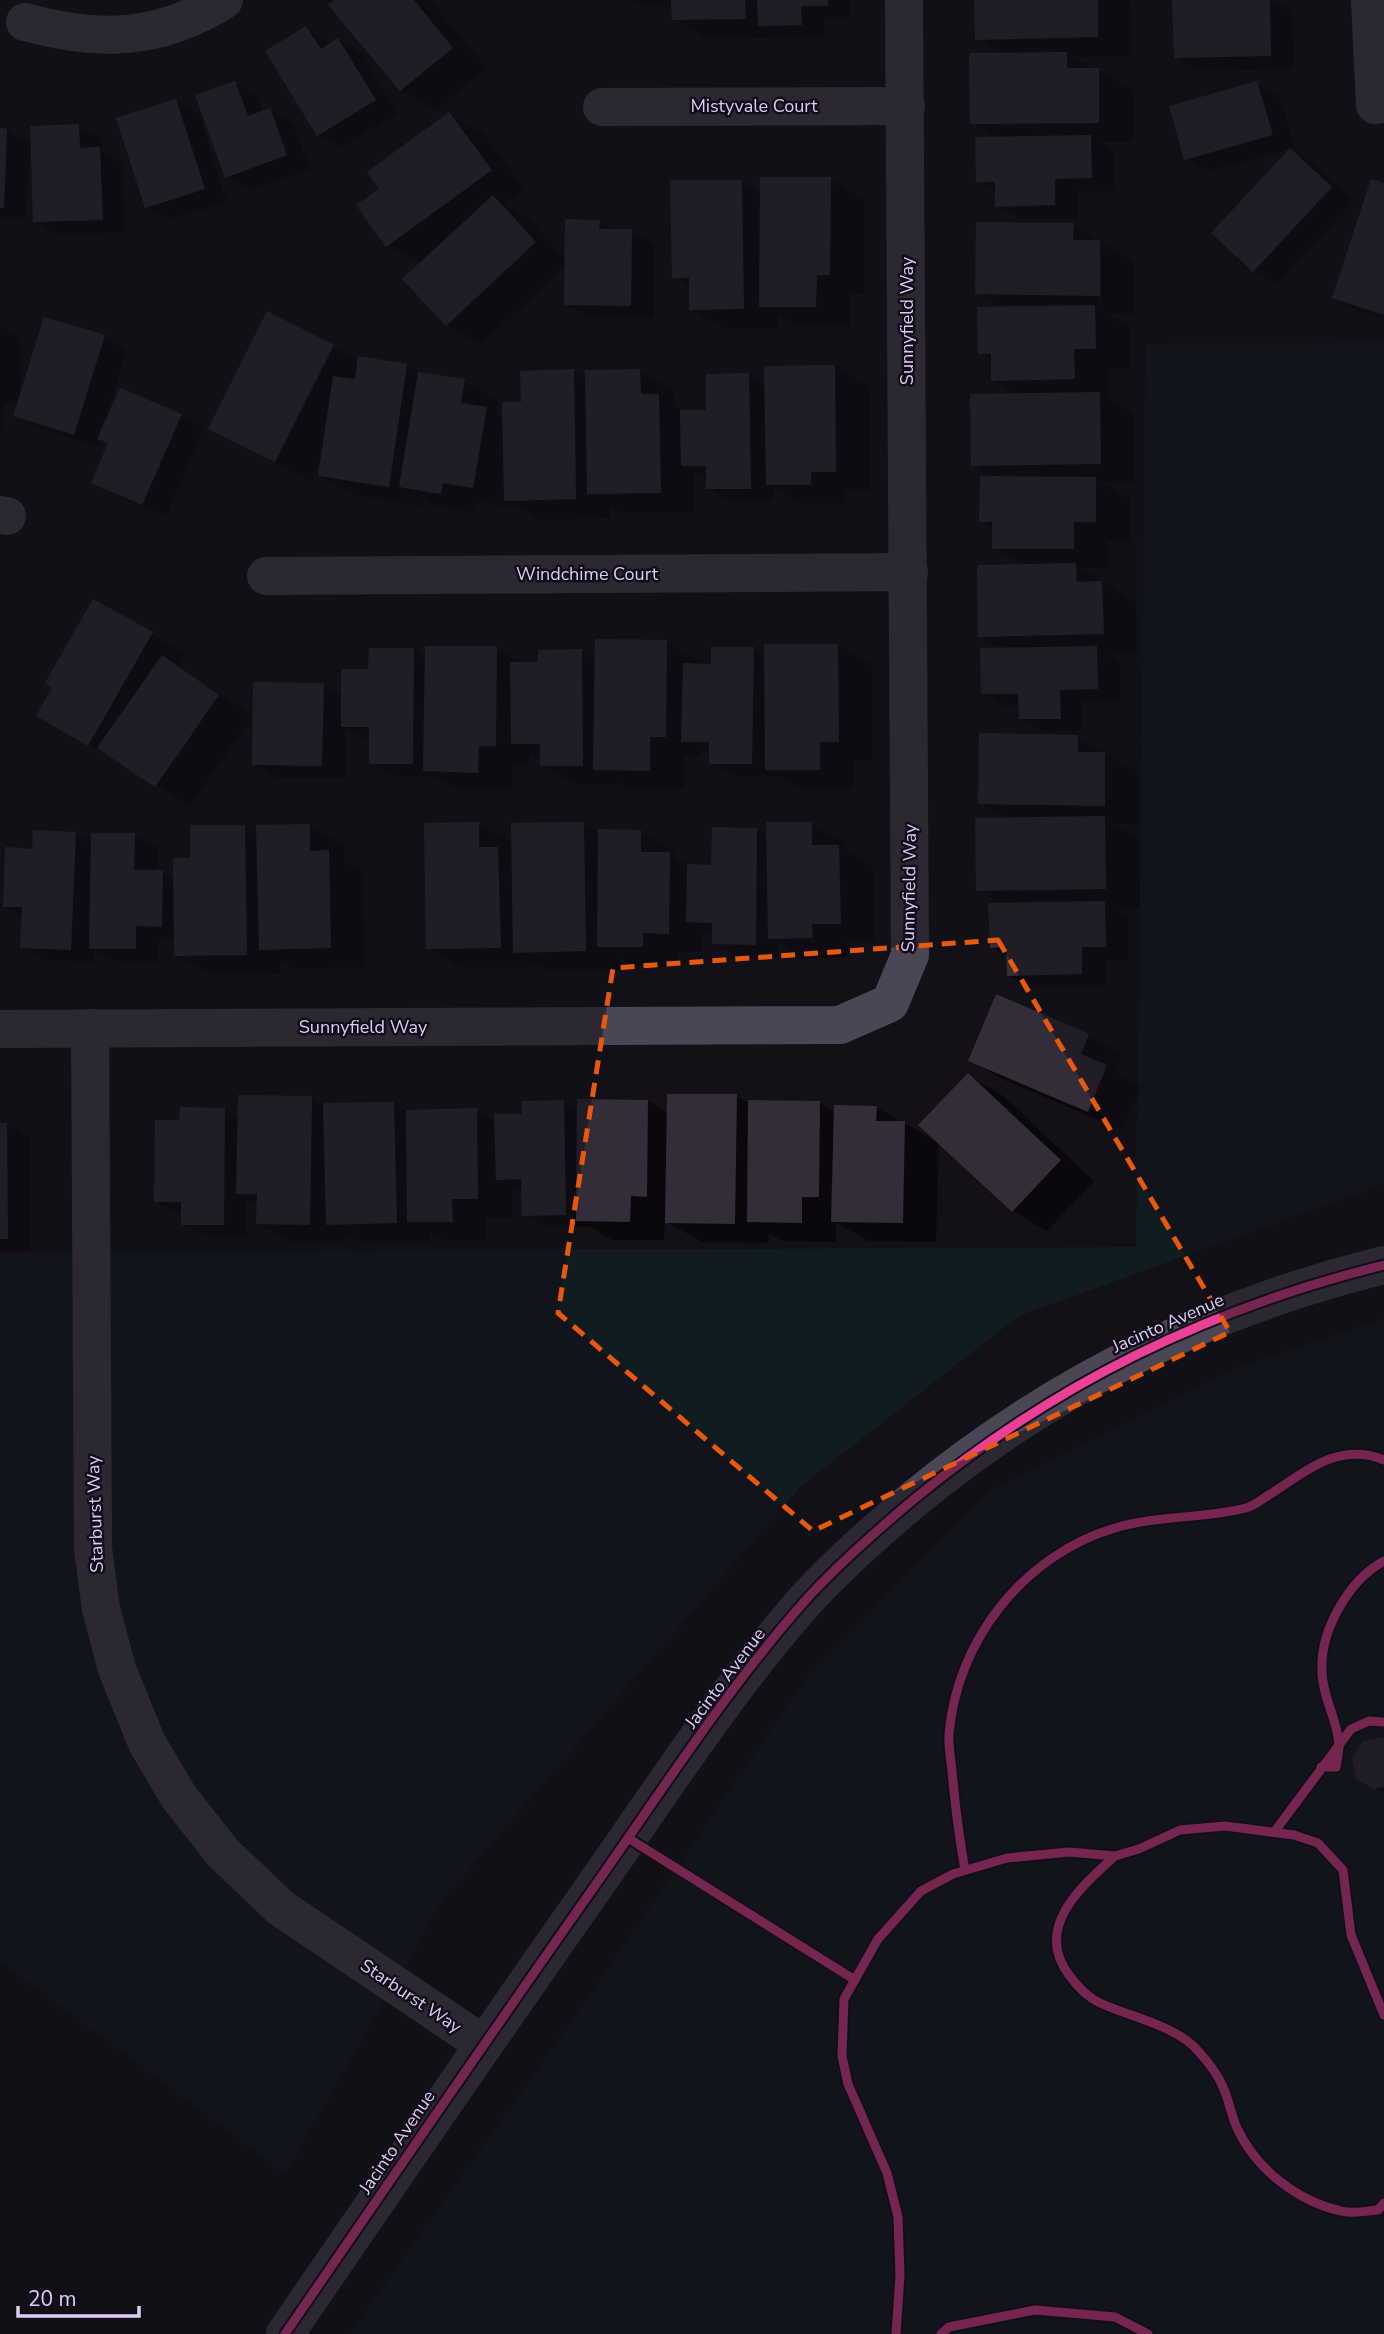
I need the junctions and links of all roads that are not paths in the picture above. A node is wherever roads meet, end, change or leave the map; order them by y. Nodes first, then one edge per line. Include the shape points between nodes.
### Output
1 (224, 0) edge
2 (904, 0) edge
3 (1370, 0) edge
4 (25, 22) dead end
5 (1384, 104) edge
6 (906, 106) junction
7 (602, 107) dead end
8 (909, 572) junction
9 (266, 576) dead end
10 (90, 1028) junction
11 (0, 1029) edge
12 (1384, 1265) edge
13 (483, 2044) junction
14 (285, 2334) edge

1 - 4 street via 171,25 134,34 95,36
2 - 6 street, Sunnyfield Way
3 - 5 street via 1375,105
6 - 7 street, Mistyvale Court
6 - 8 street, Sunnyfield Way
8 - 9 street, Windchime Court
8 - 10 street, Sunnyfield Way via 911,955 890,1003 840,1025
10 - 11 street, Sunnyfield Way
10 - 13 street, Starburst Way via 93,1548 101,1609 117,1670 147,1743 179,1797 223,1853 281,1908
12 - 13 street, Jacinto Avenue via 1323,1280 1228,1313 1119,1362 1019,1421 953,1467 877,1531 806,1601 741,1677
13 - 14 street, Jacinto Avenue

